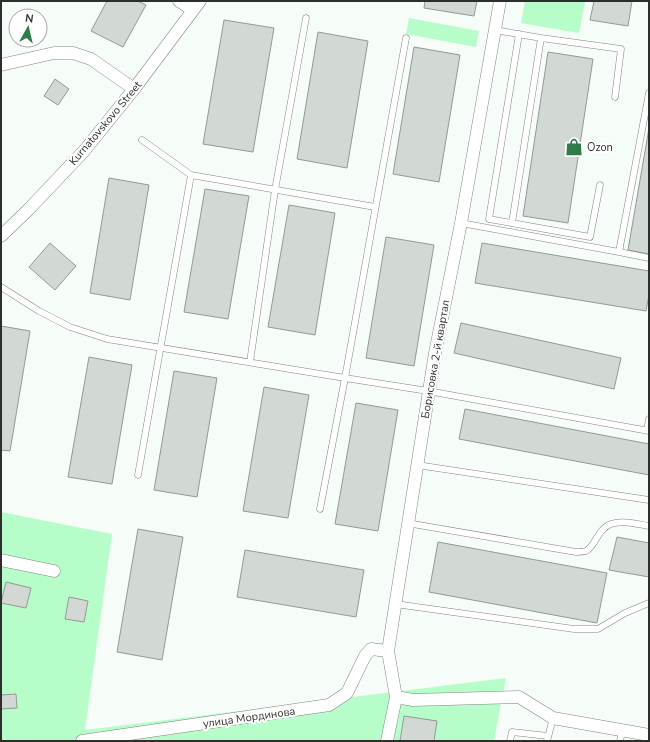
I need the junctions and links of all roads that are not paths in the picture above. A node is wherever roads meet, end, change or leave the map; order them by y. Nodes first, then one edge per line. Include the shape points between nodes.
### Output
1 (179, 1) edge
2 (500, 1) edge
3 (197, 5) edge
4 (306, 18) dead end
5 (495, 30) junction
6 (519, 34) junction
7 (406, 38) dead end
8 (542, 38) junction
9 (1, 65) edge
10 (134, 88) junction
11 (649, 93) edge
12 (616, 97) dead end
13 (142, 140) dead end
14 (191, 175) junction
15 (600, 185) dead end
16 (275, 190) junction
17 (375, 207) junction
18 (461, 223) junction
19 (512, 223) junction
20 (1, 236) edge
21 (619, 252) junction
22 (649, 258) edge
23 (1, 287) edge
24 (161, 348) junction
25 (250, 362) junction
26 (345, 378) junction
27 (428, 391) junction
28 (649, 419) edge
29 (648, 431) edge
30 (417, 465) junction
31 (138, 475) dead end
32 (649, 500) edge
33 (320, 509) dead end
34 (407, 523) junction
35 (649, 526) edge
36 (1, 560) edge
37 (54, 571) dead end
38 (649, 603) edge
39 (395, 604) junction
40 (388, 651) junction
41 (396, 697) junction
42 (553, 718) junction
43 (649, 735) edge
44 (621, 736) edge
45 (548, 738) edge
46 (82, 741) edge
47 (387, 741) edge
48 (510, 741) edge

1 - 3 street
2 - 5 street, Борисовка 2-й квартал
3 - 10 street, Kurnatovskovo Street
4 - 16 lane
5 - 6 lane
5 - 18 street, Борисовка 2-й квартал
6 - 8 lane
6 - 19 lane via 489,219
7 - 17 lane
8 - 12 lane via 621,49
8 - 19 lane
9 - 10 street via 54,53 73,53 92,59
10 - 20 street, Kurnatovskovo Street via 84,151
11 - 21 lane
13 - 14 lane
14 - 16 lane
14 - 24 lane
15 - 19 lane via 590,238
16 - 17 lane
16 - 25 lane
17 - 26 lane
18 - 21 lane
18 - 27 street, Борисовка 2-й квартал
21 - 22 lane
23 - 24 lane via 70,328 106,339
24 - 25 lane
24 - 31 lane
25 - 26 lane
26 - 27 lane
26 - 33 lane
27 - 29 lane
27 - 30 street, Борисовка 2-й квартал
28 - 29 lane
30 - 32 lane
30 - 34 street, Борисовка 2-й квартал
34 - 35 lane via 576,552 586,550 602,529 610,524 620,522
34 - 39 street, Борисовка 2-й квартал
36 - 37 street
38 - 39 lane via 598,629 574,629
39 - 40 street, Борисовка 2-й квартал
40 - 41 street, Борисовка 2-й квартал
40 - 46 street, улица Мординова via 371,649 365,656 348,693 329,705
41 - 42 street via 413,700 519,697
41 - 47 street, Борисовка 2-й квартал
42 - 44 street
42 - 45 lane
43 - 44 street
45 - 48 lane via 512,732

